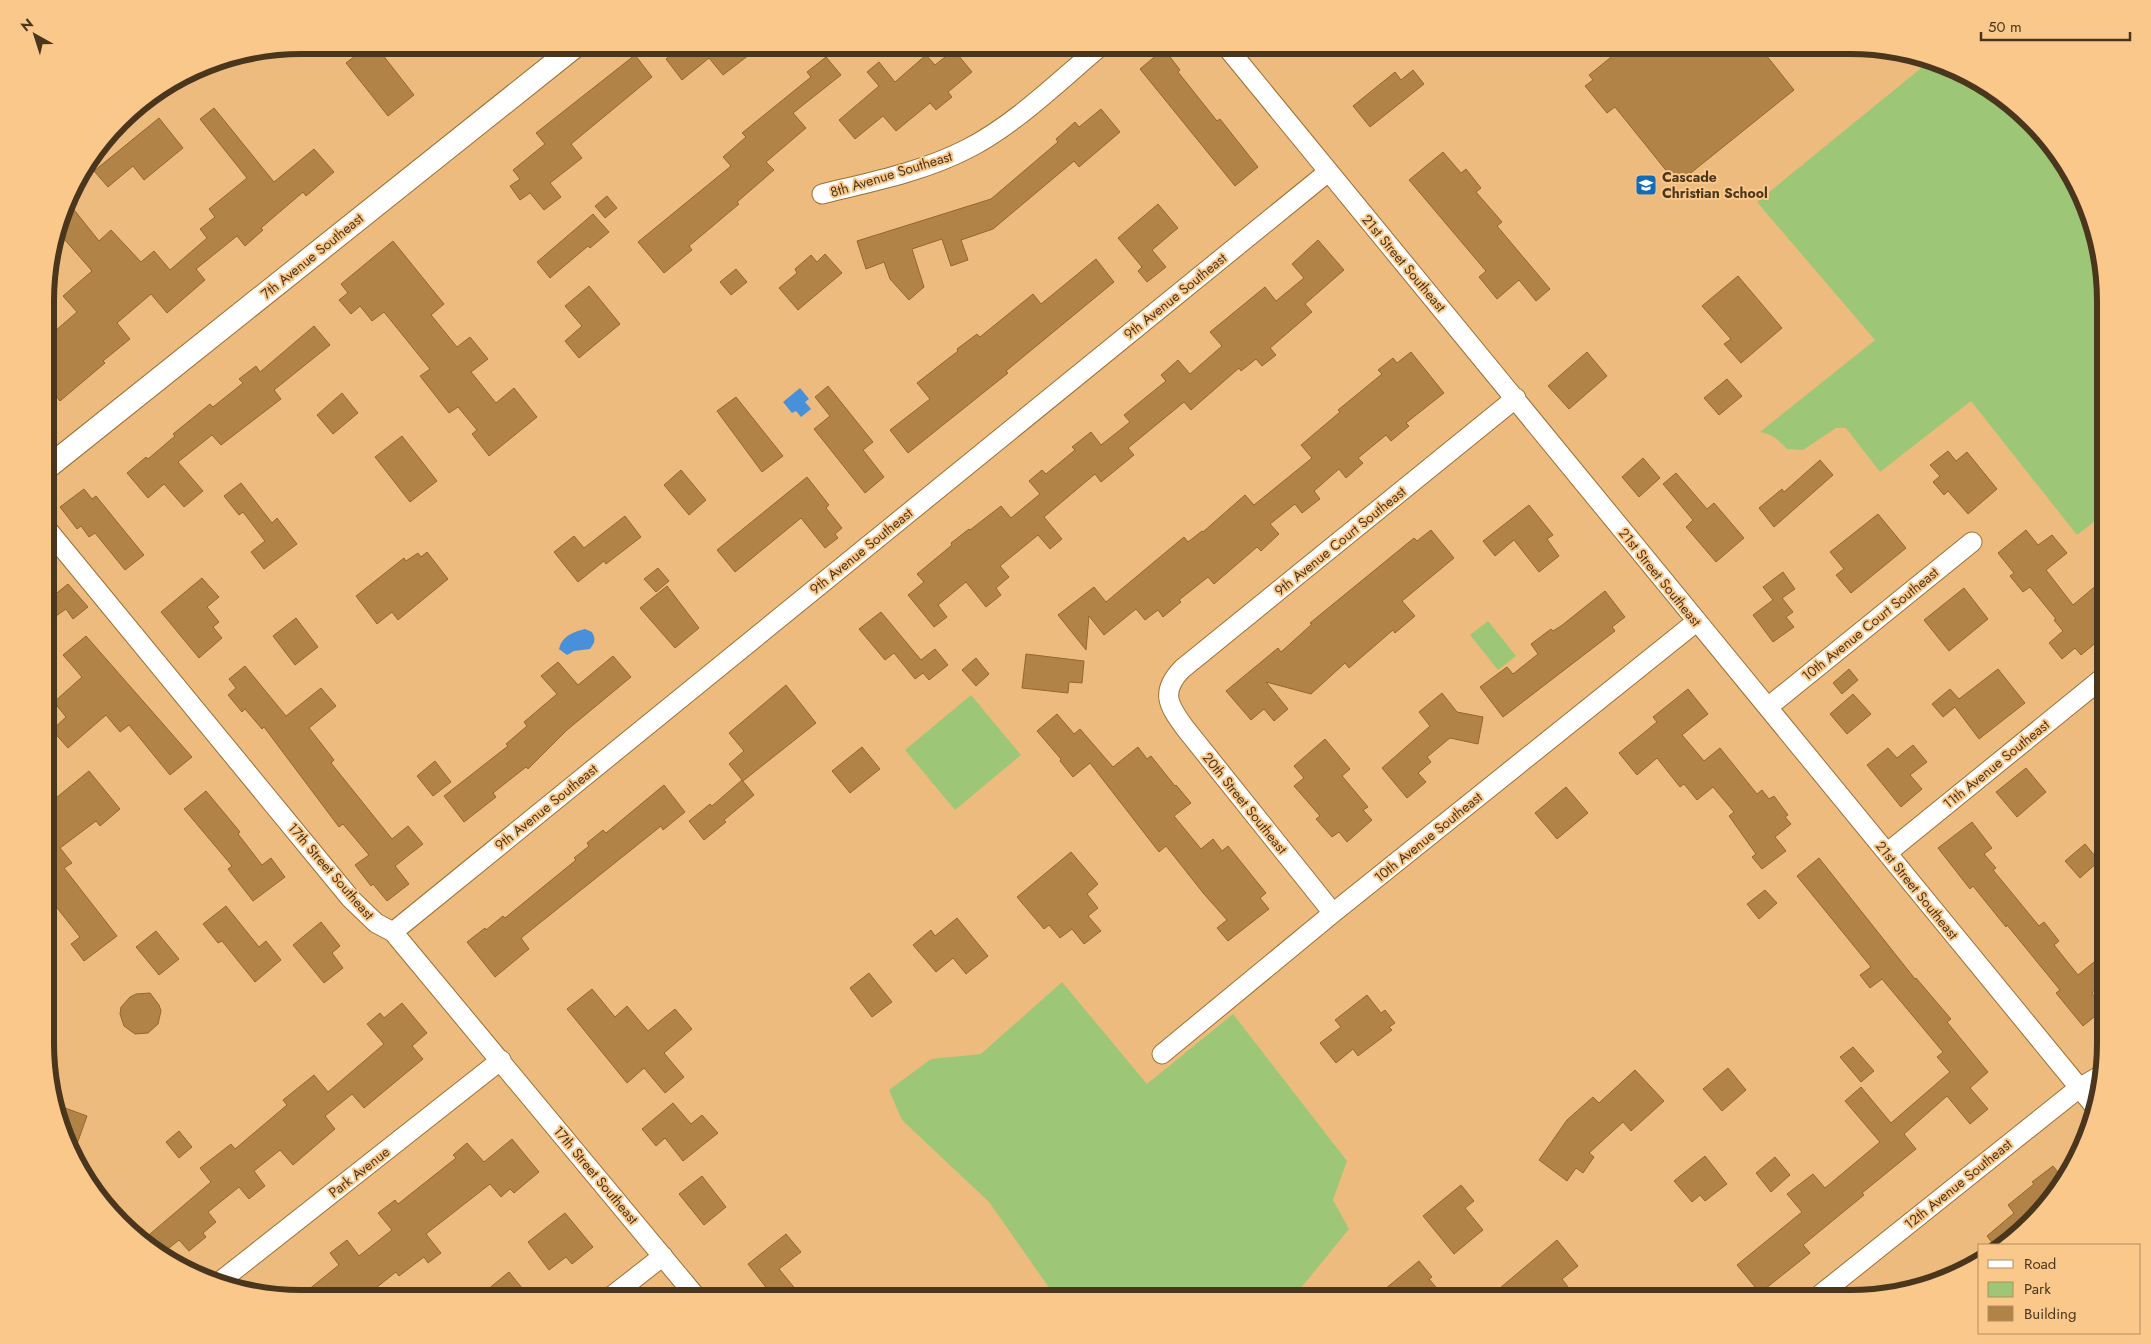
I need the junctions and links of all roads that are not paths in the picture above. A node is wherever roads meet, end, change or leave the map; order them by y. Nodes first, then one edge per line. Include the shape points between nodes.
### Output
1 (566, 54) edge
2 (1091, 54) edge
3 (1232, 54) edge
4 (1328, 172) junction
5 (822, 194) dead end
6 (1516, 398) junction
7 (54, 462) edge
8 (54, 537) edge
9 (1972, 542) dead end
10 (1696, 622) junction
11 (2097, 683) edge
12 (1169, 687) joint
13 (1768, 707) junction
14 (1887, 853) junction
15 (1333, 913) junction
16 (393, 932) junction
17 (1162, 1054) dead end
18 (501, 1060) junction
19 (2094, 1079) edge
20 (2079, 1088) junction
21 (2090, 1101) edge
22 (663, 1256) junction
23 (225, 1278) edge
24 (620, 1290) edge
25 (691, 1290) edge
26 (1826, 1290) edge

1 - 7 street, 7th Avenue Southeast
2 - 5 street, 8th Avenue Southeast via 1007,124 966,149 900,174
3 - 4 street, 21st Street Southeast
4 - 6 street, 21st Street Southeast
4 - 16 street, 9th Avenue Southeast
6 - 10 street, 21st Street Southeast
6 - 12 street, 9th Avenue Court Southeast via 1182,669
8 - 16 street, 17th Street Southeast via 351,899 376,923
9 - 13 street, 10th Avenue Court Southeast
10 - 13 street, 21st Street Southeast
10 - 15 street, 10th Avenue Southeast
11 - 14 street, 11th Avenue Southeast
12 - 15 street, 20th Street Southeast via 1170,704 1185,728
13 - 14 street, 21st Street Southeast
14 - 20 street, 21st Street Southeast
15 - 17 street, 10th Avenue Southeast
16 - 18 street, 17th Street Southeast
18 - 22 street, 17th Street Southeast
18 - 23 street, Park Avenue
19 - 20 street, 12th Avenue Southeast
20 - 21 street, 21st Street Southeast
20 - 26 street, 12th Avenue Southeast
22 - 24 street
22 - 25 street, 17th Street Southeast

